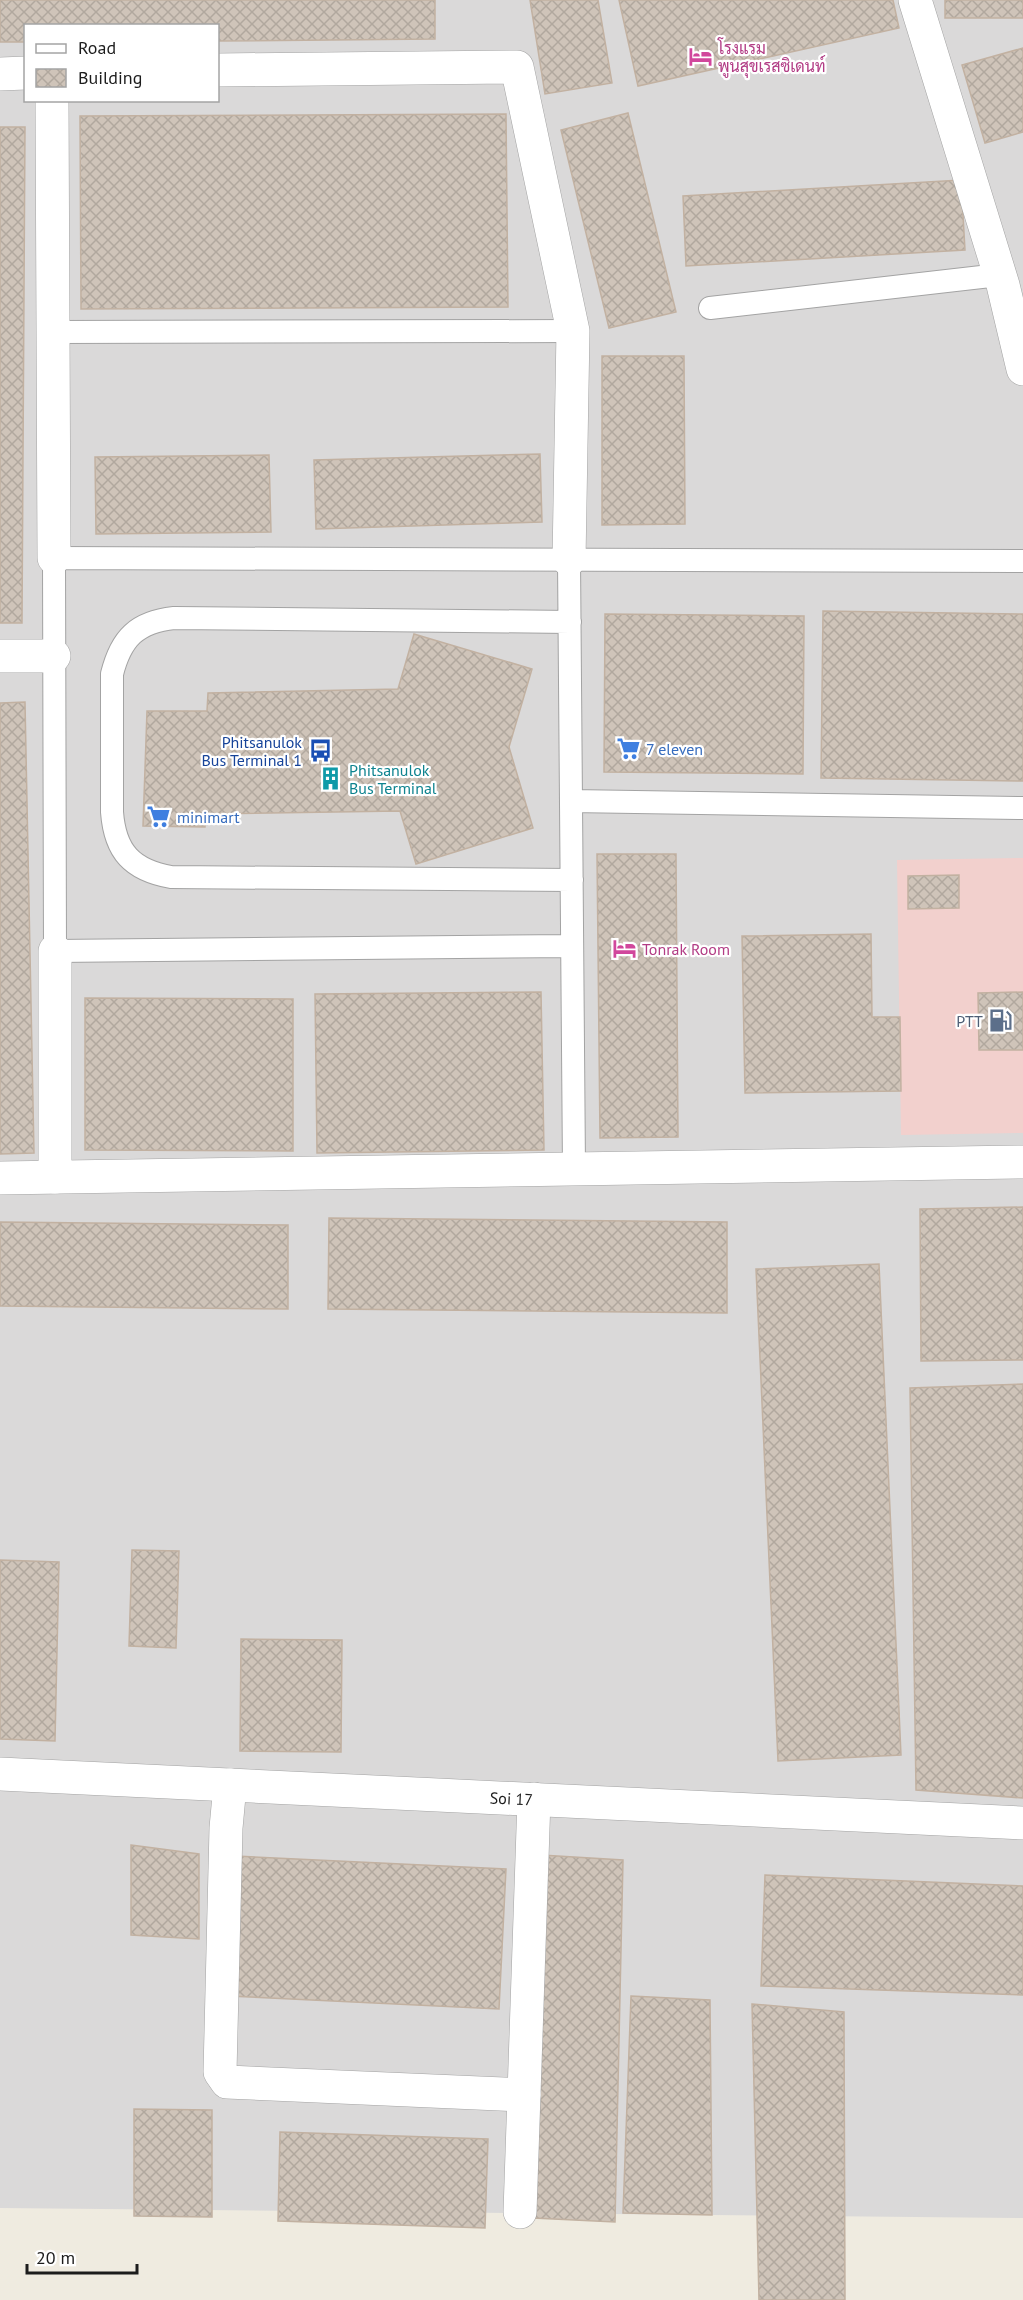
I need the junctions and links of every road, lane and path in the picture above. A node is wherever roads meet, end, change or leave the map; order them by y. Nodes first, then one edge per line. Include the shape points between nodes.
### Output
1 (915, 0) edge
2 (219, 70) edge
3 (24, 73) edge
4 (0, 74) edge
5 (52, 102) edge
6 (999, 275) junction
7 (710, 308) dead end
8 (573, 331) junction
9 (54, 333) junction
10 (1023, 369) edge
11 (54, 558) junction
12 (570, 560) junction
13 (1023, 561) edge
14 (570, 622) junction
15 (0, 656) edge
16 (54, 656) junction
17 (571, 801) junction
18 (1023, 808) edge
19 (572, 880) junction
20 (572, 946) junction
21 (55, 951) junction
22 (1023, 1162) edge
23 (574, 1169) junction
24 (55, 1177) junction
25 (0, 1178) edge
26 (0, 1774) edge
27 (230, 1785) junction
28 (534, 1799) junction
29 (1023, 1823) edge
30 (524, 2095) junction
31 (520, 2212) dead end

1 - 6 street
2 - 8 street via 517,68
3 - 4 street
5 - 9 street
6 - 7 lane
6 - 10 street
8 - 9 lane
8 - 12 street
9 - 11 street
11 - 12 lane
11 - 16 lane
12 - 13 lane
12 - 14 lane
14 - 17 lane
14 - 19 lane via 156,620 126,640 112,674 112,812 113,831 122,850 152,874 171,878
15 - 16 street
16 - 21 lane
17 - 18 lane
17 - 19 lane
19 - 20 lane
20 - 21 lane
20 - 23 lane
21 - 24 street
22 - 23 street
23 - 24 street
24 - 25 street
26 - 27 street, Soi 17
27 - 28 street, Soi 17
27 - 30 street via 220,2072 224,2079
28 - 29 street, Soi 17
28 - 30 street
30 - 31 street

